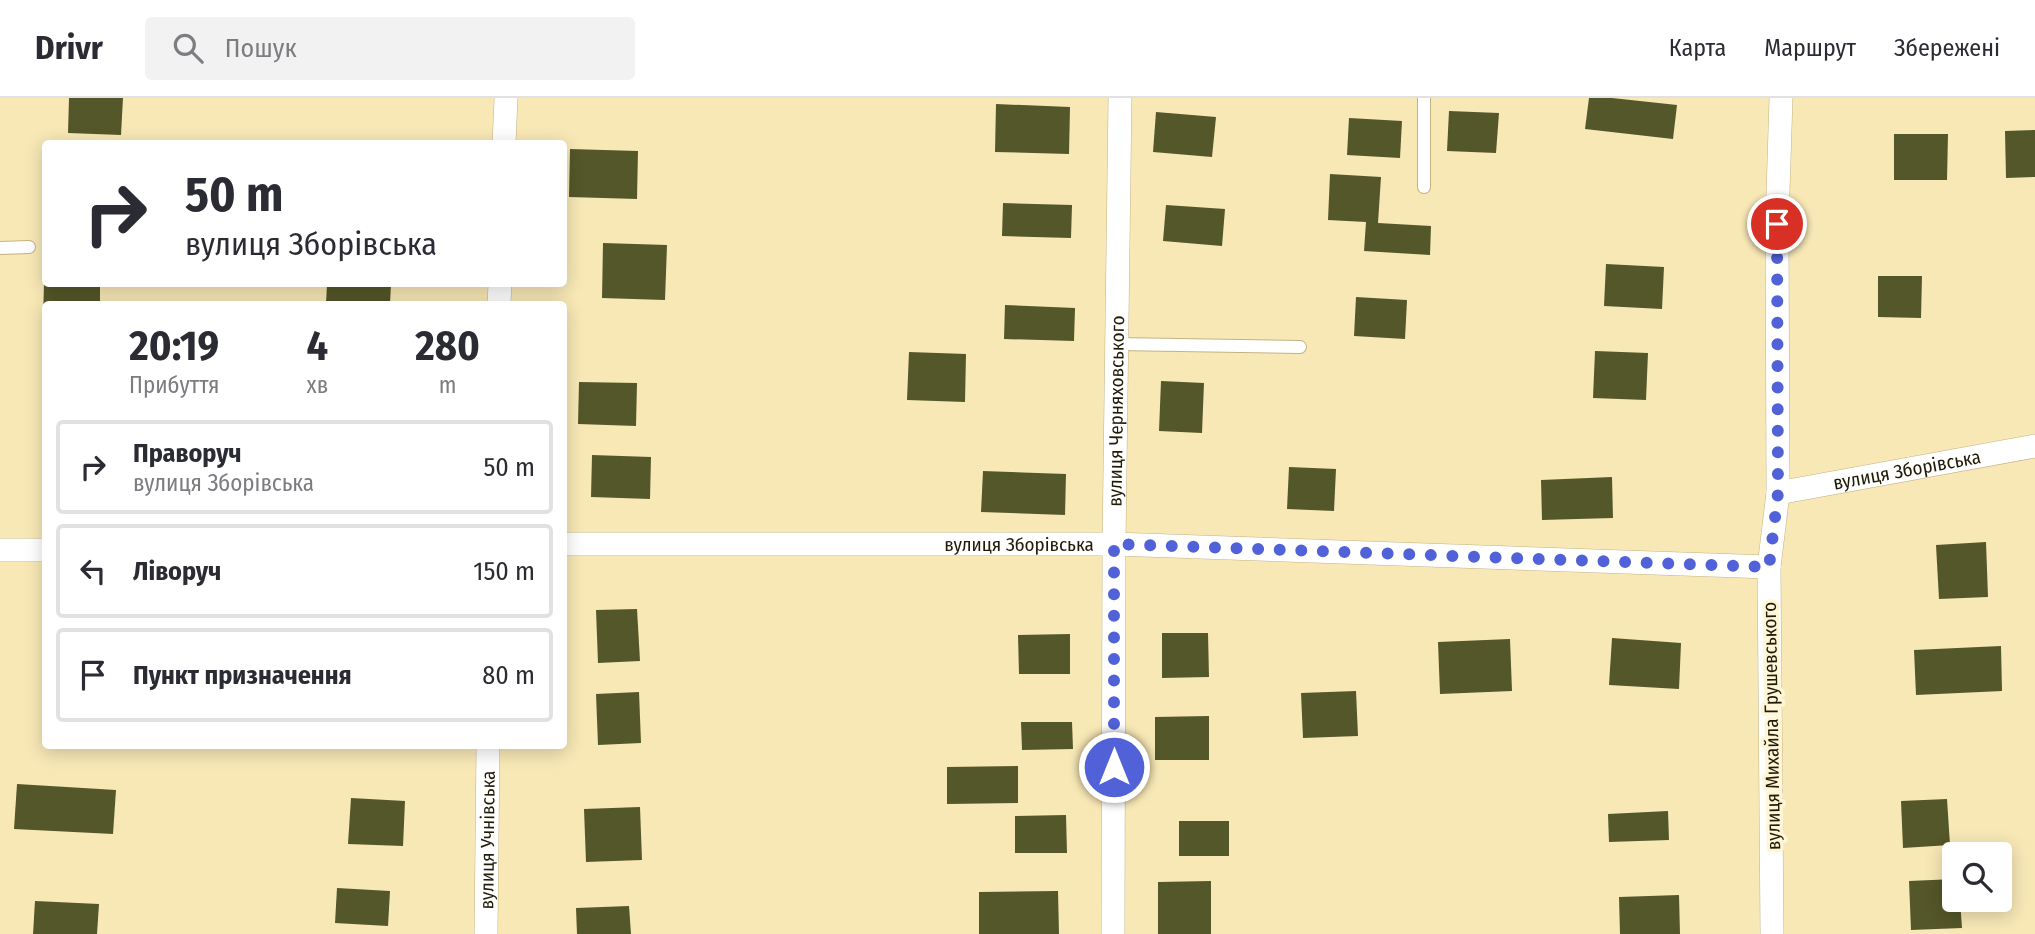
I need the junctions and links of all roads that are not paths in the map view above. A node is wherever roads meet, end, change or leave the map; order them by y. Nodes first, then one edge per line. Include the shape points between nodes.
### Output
1 (506, 98) edge
2 (1120, 98) edge
3 (1424, 98) edge
4 (1781, 98) edge
5 (504, 140) edge
6 (1424, 187) dead end
7 (29, 247) dead end
8 (0, 248) edge
9 (1117, 344) junction
10 (1300, 347) dead end
11 (2035, 446) edge
12 (1778, 493) junction
13 (567, 544) edge
14 (1114, 544) junction
15 (0, 550) edge
16 (42, 550) edge
17 (1769, 567) junction
18 (488, 749) edge
19 (486, 934) edge
20 (1113, 934) edge
21 (1772, 934) edge

1 - 5 street
2 - 9 street, вулиця Черняховського
3 - 6 lane
4 - 12 street, вулиця Михайла Грушевського
7 - 8 lane
9 - 10 lane
9 - 14 street, вулиця Черняховського
11 - 12 street, вулиця Зборівська
12 - 17 street, вулиця Михайла Грушевського
13 - 14 street, вулиця Зборівська
14 - 17 street, вулиця Зборівська
14 - 20 street, вулиця Черняховського
15 - 16 street
17 - 21 street, вулиця Михайла Грушевського
18 - 19 street, вулиця Учнівська

